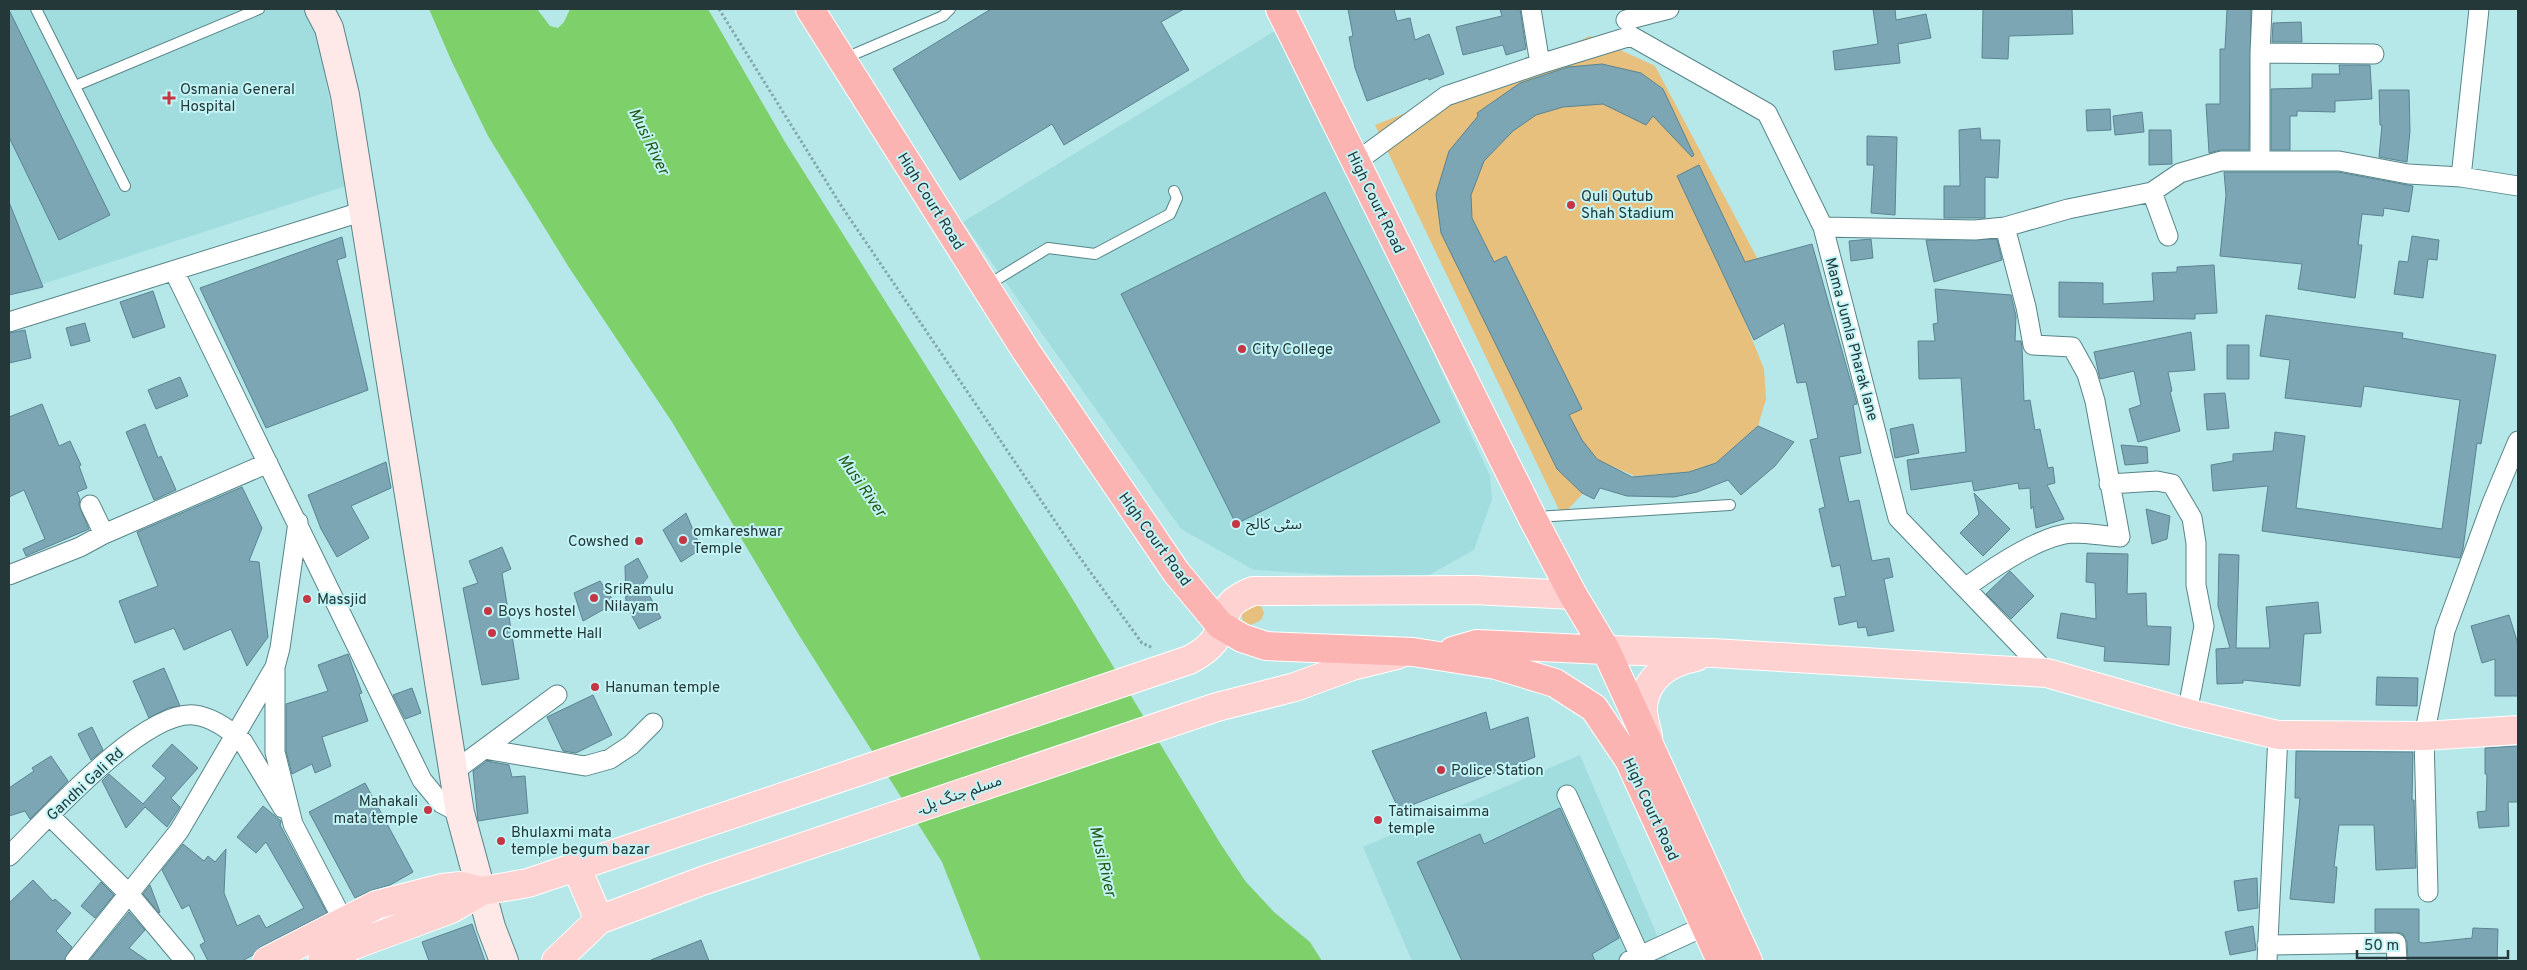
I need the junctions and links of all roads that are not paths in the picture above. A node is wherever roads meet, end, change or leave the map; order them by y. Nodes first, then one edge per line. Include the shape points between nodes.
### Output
1 (36, 9) edge
2 (259, 9) edge
3 (319, 9) edge
4 (810, 9) edge
5 (950, 9) edge
6 (1280, 9) edge
7 (1531, 9) edge
8 (1670, 9) edge
9 (2262, 9) edge
10 (2479, 9) edge
11 (1627, 22) edge
12 (2260, 53) junction
13 (2374, 54) dead end
14 (842, 60) junction
15 (1540, 64) junction
16 (75, 86) junction
17 (2260, 159) junction
18 (1356, 162) junction
19 (2461, 177) junction
20 (125, 186) dead end
21 (2518, 186) edge
22 (1174, 191) dead end
23 (2152, 192) junction
24 (364, 211) junction
25 (1823, 227) junction
26 (2005, 227) junction
27 (2168, 236) dead end
28 (174, 272) junction
29 (985, 287) junction
30 (9, 322) edge
31 (2518, 441) edge
32 (268, 463) junction
33 (2109, 484) junction
34 (90, 505) dead end
35 (1730, 505) dead end
36 (1532, 517) junction
37 (298, 522) junction
38 (104, 534) junction
39 (9, 575) edge
40 (1965, 588) junction
41 (1573, 595) junction
42 (1220, 625) junction
43 (1606, 650) junction
44 (1413, 652) junction
45 (1713, 653) junction
46 (1441, 654) junction
47 (275, 668) junction
48 (2047, 673) junction
49 (557, 695) dead end
50 (2187, 713) junction
51 (653, 723) dead end
52 (2518, 730) edge
53 (235, 735) junction
54 (2278, 735) junction
55 (2424, 736) junction
56 (1648, 738) junction
57 (484, 749) junction
58 (453, 772) junction
59 (1567, 795) dead end
60 (460, 813) junction
61 (50, 816) junction
62 (293, 824) junction
63 (9, 856) edge
64 (576, 866) junction
65 (482, 891) junction
66 (2428, 892) dead end
67 (129, 894) junction
68 (599, 920) junction
69 (344, 922) junction
70 (1705, 926) junction
71 (2267, 953) edge
72 (1637, 960) edge
73 (75, 961) edge
74 (185, 961) edge
75 (267, 961) edge
76 (322, 961) edge
77 (504, 961) edge
78 (556, 961) edge
79 (1721, 961) edge
80 (1748, 961) edge
81 (2397, 961) edge

1 - 16 lane
2 - 16 lane
3 - 24 main road via 330,28 345,95
4 - 14 highway, High Court Road
5 - 14 lane via 943,16
6 - 18 highway, High Court Road
7 - 15 street
8 - 11 street
9 - 12 street
10 - 19 street
11 - 15 street
11 - 25 street, Mama Jumla Pharak lane via 1767,113
12 - 13 street
12 - 17 street
14 - 29 highway, High Court Road
15 - 18 street via 1446,96
16 - 20 lane
17 - 19 street via 2339,161 2408,174
17 - 23 street via 2221,161 2196,168 2180,173
18 - 36 highway, High Court Road
19 - 21 street
22 - 29 lane via 1177,198 1170,214 1095,254 1048,248
23 - 26 street via 2068,209
23 - 27 street
24 - 28 street
24 - 58 main road
25 - 26 street via 1975,230
25 - 40 street, Mama Jumla Pharak lane via 1898,518
26 - 33 street via 2033,345 2072,347 2087,374 2095,401
28 - 30 street
28 - 32 street
29 - 42 highway, High Court Road via 1176,572
31 - 55 street via 2445,630
32 - 37 street
32 - 38 street
33 - 40 street via 2120,537 2073,533 2051,539 2018,553
33 - 50 street via 2157,481 2172,484 2192,518 2196,543 2196,585 2204,626
34 - 38 street
35 - 36 lane
36 - 41 highway, High Court Road
37 - 47 street
37 - 60 street via 422,780 441,804
38 - 39 street
40 - 48 street, Mama Jumla Pharak lane
41 - 42 main road via 1474,590 1253,591 1238,597 1226,609
41 - 43 highway, High Court Road
42 - 44 highway, High Court Road via 1242,638 1266,646
42 - 64 main road via 1204,652 1189,660
43 - 45 main road
43 - 46 highway via 1477,644
43 - 56 highway, High Court Road
44 - 46 highway, High Court Road
44 - 68 main road, مسلم جنگ پل۔ via 1360,664 1295,687 1217,707 702,881
45 - 48 main road
45 - 56 main road via 1674,664 1657,674 1646,691 1643,707
46 - 70 highway, High Court Road via 1555,682 1594,708 1629,760
47 - 53 street
47 - 62 street via 276,752
48 - 50 main road
49 - 57 street
50 - 54 main road
51 - 57 street via 617,754 585,766
52 - 55 main road
53 - 61 street, Gandhi Gali Rd via 208,718 194,715 181,716 151,727 108,759
53 - 62 street, Gandhi Gali Rd via 243,742
53 - 67 street via 179,831
54 - 55 main road
54 - 71 street
55 - 66 street
56 - 80 highway, High Court Road
57 - 58 street
58 - 60 main road
59 - 72 street
60 - 65 main road
61 - 63 street, Gandhi Gali Rd
61 - 67 street
62 - 69 street
64 - 65 main road via 528,883
64 - 68 main road
65 - 69 main road via 461,886 442,888 376,905
65 - 76 main road via 451,909
65 - 77 main road
67 - 73 street
67 - 74 street
68 - 78 main road
69 - 75 main road
70 - 72 street
70 - 79 highway, High Court Road
71 - 81 street via 2396,943

